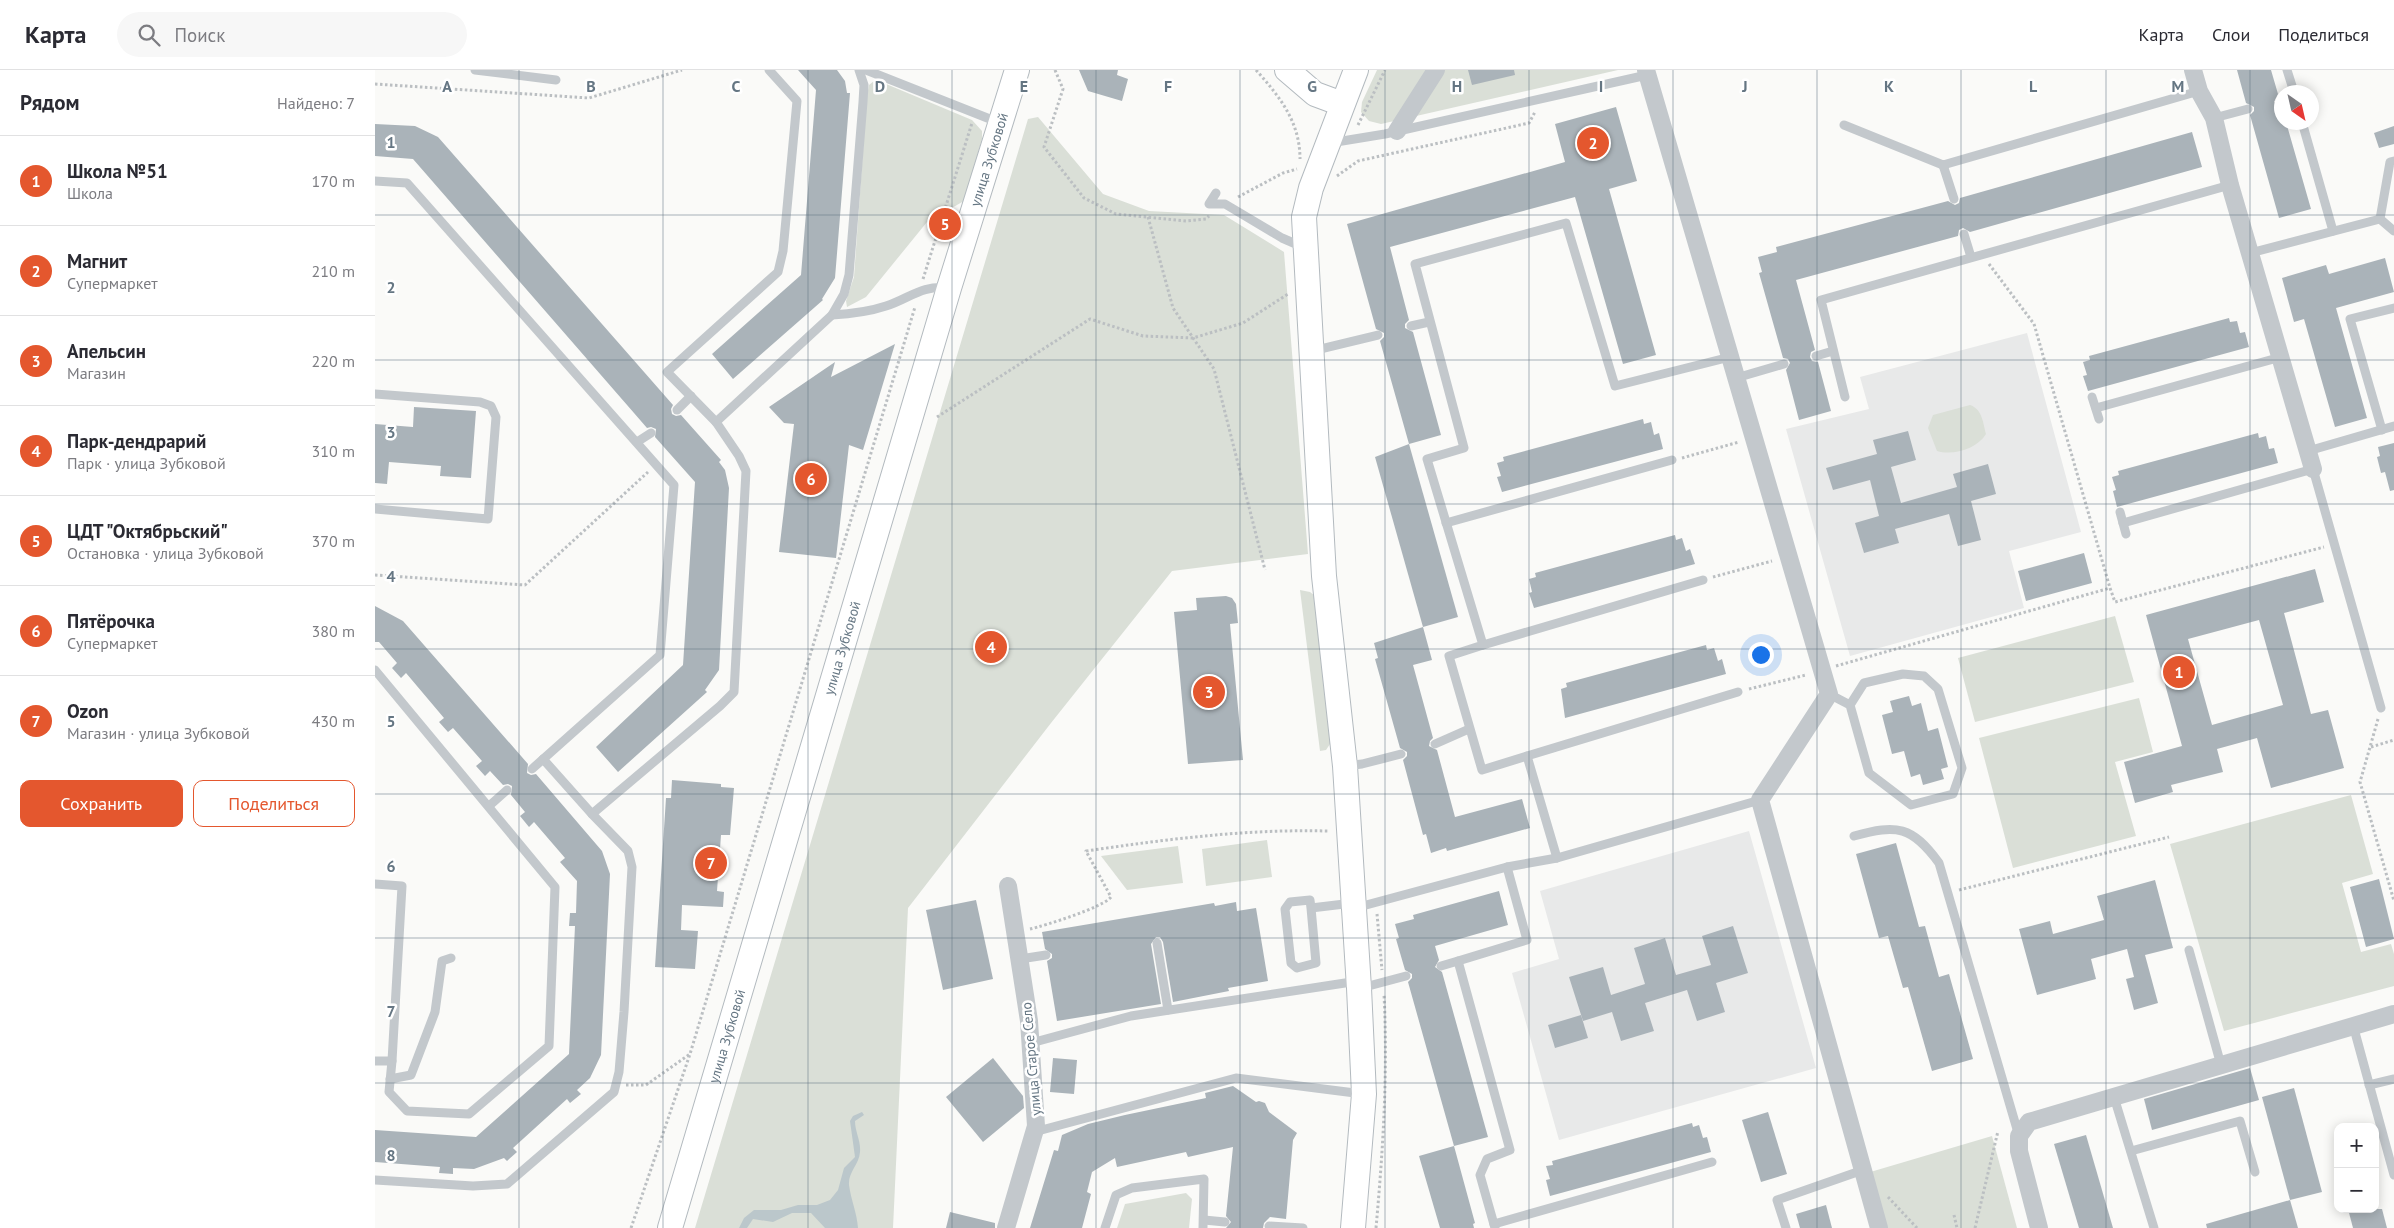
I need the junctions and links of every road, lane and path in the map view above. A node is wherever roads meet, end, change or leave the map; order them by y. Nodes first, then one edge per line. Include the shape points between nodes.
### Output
1 (475, 70) edge
2 (769, 70) edge
3 (859, 70) edge
4 (866, 70) edge
5 (1017, 70) edge
6 (1055, 70) edge
7 (1257, 70) edge
8 (1287, 70) edge
9 (1356, 70) edge
10 (1385, 70) edge
11 (1436, 70) edge
12 (2193, 70) edge
13 (2287, 70) edge
14 (1647, 73) edge
15 (556, 80) dead end
16 (2292, 85) edge
17 (2199, 91) junction
18 (1543, 98) junction
19 (1342, 104) junction
20 (2248, 109) dead end
21 (975, 113) junction
22 (2214, 118) junction
23 (1000, 123) junction
24 (1844, 125) dead end
25 (2304, 130) edge
26 (1397, 131) junction
27 (1352, 139) junction
28 (1328, 143) junction
29 (2394, 161) edge
30 (1943, 165) junction
31 (375, 181) edge
32 (1333, 183) dead end
33 (2229, 185) junction
34 (1215, 193) dead end
35 (1954, 199) dead end
36 (1225, 204) junction
37 (1148, 217) junction
38 (2380, 218) junction
39 (2333, 231) junction
40 (2394, 231) edge
41 (1964, 234) dead end
42 (1307, 249) junction
43 (2250, 253) junction
44 (1981, 255) junction
45 (1971, 258) junction
46 (1308, 281) junction
47 (949, 288) junction
48 (919, 292) junction
49 (2394, 308) edge
50 (832, 315) junction
51 (1429, 322) junction
52 (1411, 326) dead end
53 (1378, 334) dead end
54 (1193, 338) junction
55 (1833, 351) junction
56 (1311, 356) junction
57 (1817, 356) dead end
58 (1730, 357) junction
59 (2281, 357) junction
60 (1784, 364) dead end
61 (1736, 378) junction
62 (375, 394) edge
63 (691, 396) junction
64 (2092, 396) dead end
65 (1845, 397) dead end
66 (2096, 408) junction
67 (677, 410) dead end
68 (937, 417) dead end
69 (2099, 419) dead end
70 (716, 422) junction
71 (2394, 426) edge
72 (2382, 430) junction
73 (651, 433) dead end
74 (1753, 438) junction
75 (637, 442) junction
76 (2308, 451) junction
77 (1672, 460) joint
78 (657, 465) junction
79 (2313, 469) junction
80 (375, 509) edge
81 (2120, 512) dead end
82 (1446, 523) junction
83 (2123, 523) junction
84 (2126, 534) dead end
85 (2335, 544) junction
86 (1788, 556) junction
87 (1265, 570) dead end
88 (375, 575) edge
89 (1703, 580) joint
90 (2110, 588) junction
91 (1483, 645) junction
92 (375, 670) edge
93 (1822, 671) junction
94 (1738, 692) joint
95 (1829, 694) junction
96 (1850, 705) junction
97 (2381, 708) joint
98 (1469, 729) junction
99 (2394, 740) edge
100 (1435, 744) dead end
101 (2370, 747) junction
102 (1401, 754) dead end
103 (1527, 756) junction
104 (543, 759) junction
105 (1345, 766) junction
106 (532, 769) dead end
107 (507, 790) dead end
108 (1760, 800) junction
109 (489, 806) junction
110 (591, 814) junction
111 (1328, 831) dead end
112 (1854, 836) dead end
113 (2169, 838) dead end
114 (1557, 858) junction
115 (1507, 866) junction
116 (375, 884) edge
117 (1009, 886) dead end
118 (1949, 893) junction
119 (2394, 901) edge
120 (1361, 905) junction
121 (1311, 908) junction
122 (1015, 931) junction
123 (1157, 943) dead end
124 (2189, 950) dead end
125 (1046, 955) dead end
126 (451, 958) dead end
127 (1020, 959) junction
128 (1458, 961) junction
129 (1441, 966) dead end
130 (1407, 976) dead end
131 (1384, 982) junction
132 (1359, 985) junction
133 (1168, 1010) junction
134 (2394, 1014) edge
135 (2353, 1025) junction
136 (1031, 1043) junction
137 (690, 1054) junction
138 (375, 1061) edge
139 (392, 1061) junction
140 (2221, 1065) junction
141 (390, 1079) junction
142 (2394, 1079) edge
143 (616, 1084) junction
144 (2369, 1085) junction
145 (1364, 1094) junction
146 (2114, 1097) junction
147 (1998, 1131) dead end
148 (1034, 1132) junction
149 (2019, 1136) junction
150 (2131, 1151) junction
151 (1712, 1162) dead end
152 (1863, 1170) junction
153 (2255, 1172) dead end
154 (2394, 1175) edge
155 (375, 1180) edge
156 (1954, 1215) dead end
157 (1225, 1222) dead end
158 (1203, 1224) edge
159 (1269, 1226) dead end
160 (1495, 1226) edge
161 (631, 1228) edge
162 (670, 1228) edge
163 (1006, 1228) edge
164 (1105, 1228) edge
165 (1303, 1228) edge
166 (1353, 1228) edge
167 (1376, 1228) edge
168 (1785, 1228) edge
169 (1879, 1228) edge
170 (1957, 1228) edge
171 (1975, 1228) edge
172 (2039, 1228) edge
173 (2154, 1228) edge

1 - 15 lane
2 - 63 lane via 797,101 783,251 778,272 667,372
3 - 50 lane via 864,85 849,275
4 - 21 lane
5 - 23 street, улица Зубковой
6 - 37 path via 1063,89 1044,147 1084,198 1116,214
7 - 36 path via 1288,110 1297,130 1300,148 1298,169 1283,173
8 - 19 street via 1315,94
9 - 19 street
10 - 27 path
11 - 26 street
12 - 17 street
13 - 16 lane
14 - 18 lane
14 - 58 street
17 - 22 street
17 - 30 lane
18 - 26 lane
18 - 32 path via 1529,123 1358,161 1337,176
19 - 28 street
20 - 22 lane
21 - 23 lane
21 - 48 path
22 - 33 street
23 - 47 street, улица Зубковой
24 - 30 lane
25 - 39 lane
26 - 27 lane
27 - 28 lane
28 - 42 street via 1304,217
29 - 38 lane via 2390,162
30 - 35 lane
31 - 75 lane via 407,182
33 - 43 street
33 - 44 lane
34 - 36 lane via 1209,204
36 - 37 path via 1206,218 1186,221
36 - 42 lane
37 - 54 path via 1173,308
38 - 39 lane
38 - 40 lane
39 - 43 lane
41 - 45 lane
42 - 46 street
43 - 59 street
44 - 45 lane
44 - 90 path via 2034,324
45 - 55 lane via 1821,300
46 - 54 path via 1243,323
46 - 56 street
47 - 48 lane via 931,286
47 - 162 street, улица Зубковой
48 - 50 lane via 886,306
48 - 137 path
49 - 72 lane via 2350,319
50 - 70 lane
51 - 52 lane
51 - 58 lane via 1415,264 1566,224 1615,386
51 - 82 lane via 1464,448 1427,459
53 - 56 lane via 1325,348
54 - 68 path via 1143,336 1090,320
54 - 87 path via 1214,369
55 - 57 lane
55 - 65 lane
56 - 105 street via 1324,576
58 - 61 street
59 - 66 lane
59 - 76 street
60 - 61 lane
61 - 74 street
62 - 80 lane via 480,402 491,406 496,417 488,519
63 - 67 lane
63 - 70 lane
64 - 66 lane
66 - 69 lane
70 - 110 lane via 746,471 734,692
71 - 72 lane
72 - 76 lane
73 - 75 lane
74 - 77 path
74 - 86 street
75 - 78 lane
76 - 79 street
77 - 82 lane
78 - 88 path via 525,585
78 - 104 lane via 674,485 660,655
79 - 83 lane
79 - 85 lane
81 - 83 lane
82 - 91 lane
83 - 84 lane
85 - 90 path via 2115,602
85 - 97 lane
86 - 89 path
86 - 93 street
89 - 91 lane
90 - 93 path
91 - 98 lane via 1449,656
92 - 109 lane
93 - 94 path
93 - 95 street
94 - 103 lane
95 - 96 lane
95 - 108 street
96 - 96 lane via 1869,773 1911,805 1953,794 1963,768 1938,689 1925,676 1903,674 1864,683
97 - 101 path
98 - 100 lane
98 - 103 lane via 1482,770
99 - 101 path
101 - 119 path via 2360,782
102 - 105 lane
103 - 114 lane
104 - 106 lane
104 - 110 lane
105 - 120 street
107 - 109 lane
108 - 114 lane
108 - 152 street
109 - 141 lane via 555,887 549,1046 469,1114 407,1111 389,1092
110 - 143 lane via 628,851 632,867 624,1012
111 - 122 path via 1213,833 1086,851 1111,894 1109,900 1046,926
112 - 118 lane via 1896,828 1913,835 1939,863
113 - 118 path
114 - 115 lane
115 - 120 lane
115 - 128 lane via 1527,940
116 - 139 lane via 402,886
117 - 122 street, улица Старое Село
118 - 149 lane
120 - 121 lane
120 - 131 path
120 - 132 street
121 - 121 lane via 1316,963 1297,968 1291,963 1285,908 1289,902 1310,900
122 - 127 street, улица Старое Село
123 - 133 lane
124 - 140 lane
125 - 127 lane
126 - 141 lane via 442,962 435,1012 411,1076
127 - 136 street, улица Старое Село
128 - 129 lane
128 - 160 lane via 1510,1150 1487,1159 1480,1175
130 - 131 lane
131 - 132 lane
131 - 167 path via 1387,1062
132 - 133 lane
132 - 145 street
133 - 136 lane via 1131,1016
134 - 135 street
135 - 140 street
135 - 144 lane
136 - 148 street, улица Старое Село
137 - 143 path via 646,1085
137 - 161 path
138 - 139 lane
139 - 141 lane
140 - 146 street
142 - 144 lane
143 - 155 lane via 614,1092 507,1184 473,1186
144 - 154 lane
145 - 148 lane via 1236,1078
145 - 166 street
146 - 149 street via 2029,1122
146 - 150 lane
147 - 171 path
148 - 163 street, улица Старое Село
149 - 172 street via 2019,1151
150 - 153 lane via 2240,1121
150 - 173 lane
151 - 160 lane
152 - 168 lane via 1777,1200
152 - 169 street
156 - 170 path
157 - 158 lane
158 - 164 lane via 1204,1179 1131,1188 1116,1195
159 - 165 lane

